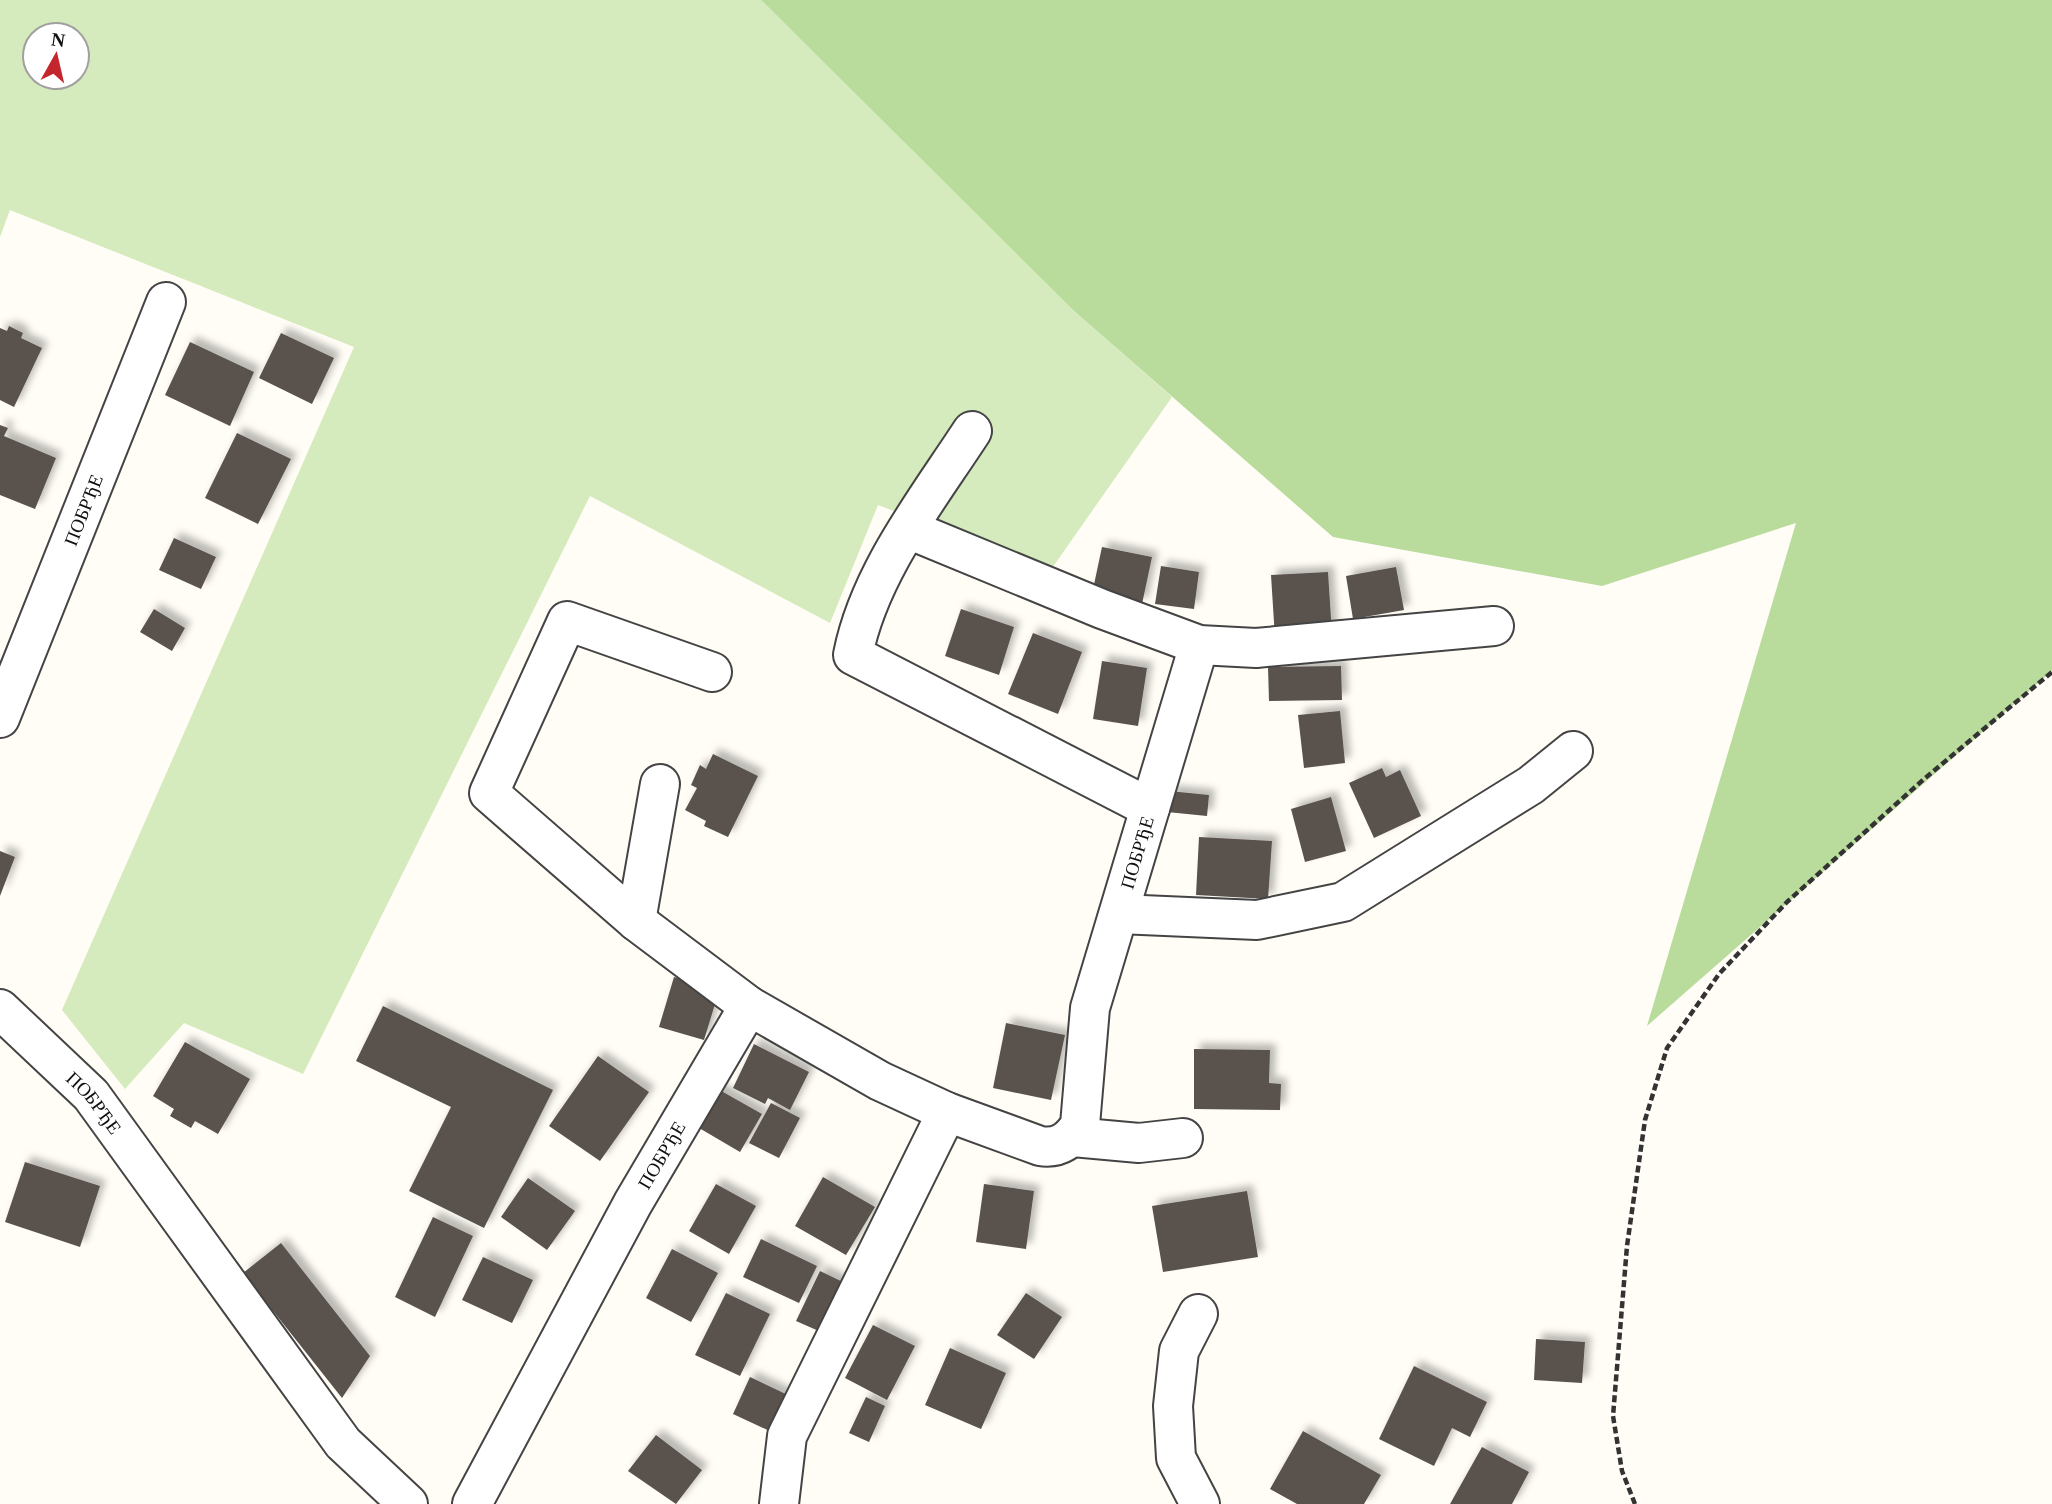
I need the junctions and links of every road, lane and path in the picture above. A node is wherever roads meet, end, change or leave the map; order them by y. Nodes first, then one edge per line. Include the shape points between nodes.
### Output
1 (166, 302) dead end
2 (972, 431) dead end
3 (908, 529) junction
4 (1494, 626) dead end
5 (1199, 645) junction
6 (2052, 671) edge
7 (712, 673) dead end
8 (0, 718) edge
9 (1573, 751) dead end
10 (660, 784) dead end
11 (1150, 808) junction
12 (1119, 914) junction
13 (636, 921) junction
14 (749, 1006) junction
15 (0, 1009) edge
16 (947, 1112) junction
17 (1073, 1137) junction
18 (1183, 1138) dead end
19 (1198, 1314) dead end
20 (408, 1504) edge
21 (471, 1504) edge
22 (779, 1504) edge
23 (1200, 1504) edge
24 (1635, 1504) edge

1 - 8 street, ПОБРЂЕ
2 - 3 street
3 - 5 street
3 - 11 street via 860,620 853,655
4 - 5 street via 1256,648
5 - 11 street, ПОБРЂЕ
6 - 24 path via 1787,902 1719,974 1667,1048 1645,1120 1627,1246 1613,1416 1622,1471
7 - 13 street via 567,621 489,793
9 - 12 street via 1531,785 1343,902 1257,920
10 - 13 street
11 - 12 street, ПОБРЂЕ
12 - 17 street, ПОБРЂЕ via 1090,1008 1080,1125
13 - 14 street
14 - 16 street via 880,1081
14 - 21 street, ПОБРЂЕ via 627,1215
15 - 20 street, ПОБРЂЕ via 91,1095 343,1443
16 - 17 street via 1040,1146 1054,1148
16 - 22 street via 787,1436
17 - 18 street via 1139,1143
19 - 23 street via 1179,1351 1173,1406 1176,1458

